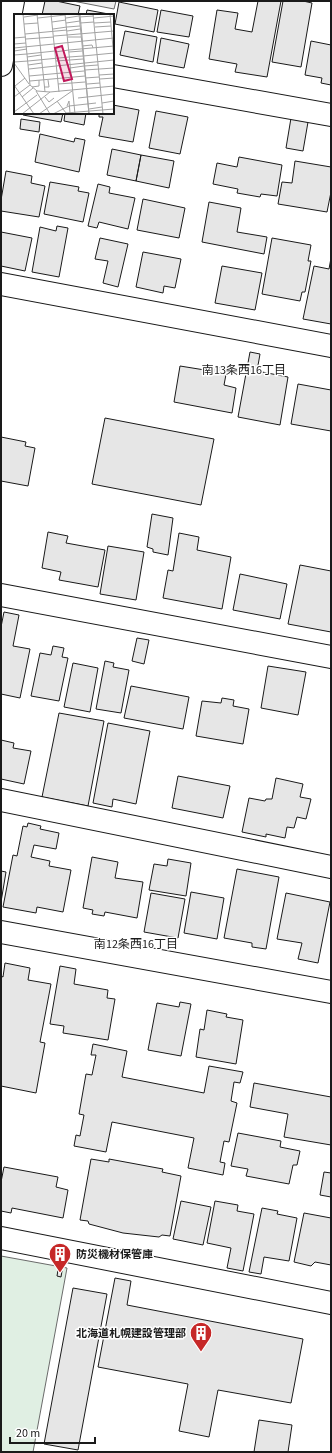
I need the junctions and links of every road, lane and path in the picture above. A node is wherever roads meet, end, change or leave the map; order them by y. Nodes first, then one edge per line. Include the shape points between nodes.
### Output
1 (13, 1) edge
2 (5, 58) edge
3 (114, 76) edge
4 (331, 115) edge
5 (1, 284) edge
6 (331, 346) edge
7 (1, 595) edge
8 (331, 657) edge
9 (1, 800) edge
10 (331, 867) edge
11 (1, 932) edge
12 (331, 992) edge
13 (1, 1238) edge
14 (331, 1303) edge

1 - 2 street
3 - 4 street
5 - 6 street
7 - 8 street
9 - 10 street
11 - 12 street
13 - 14 street

